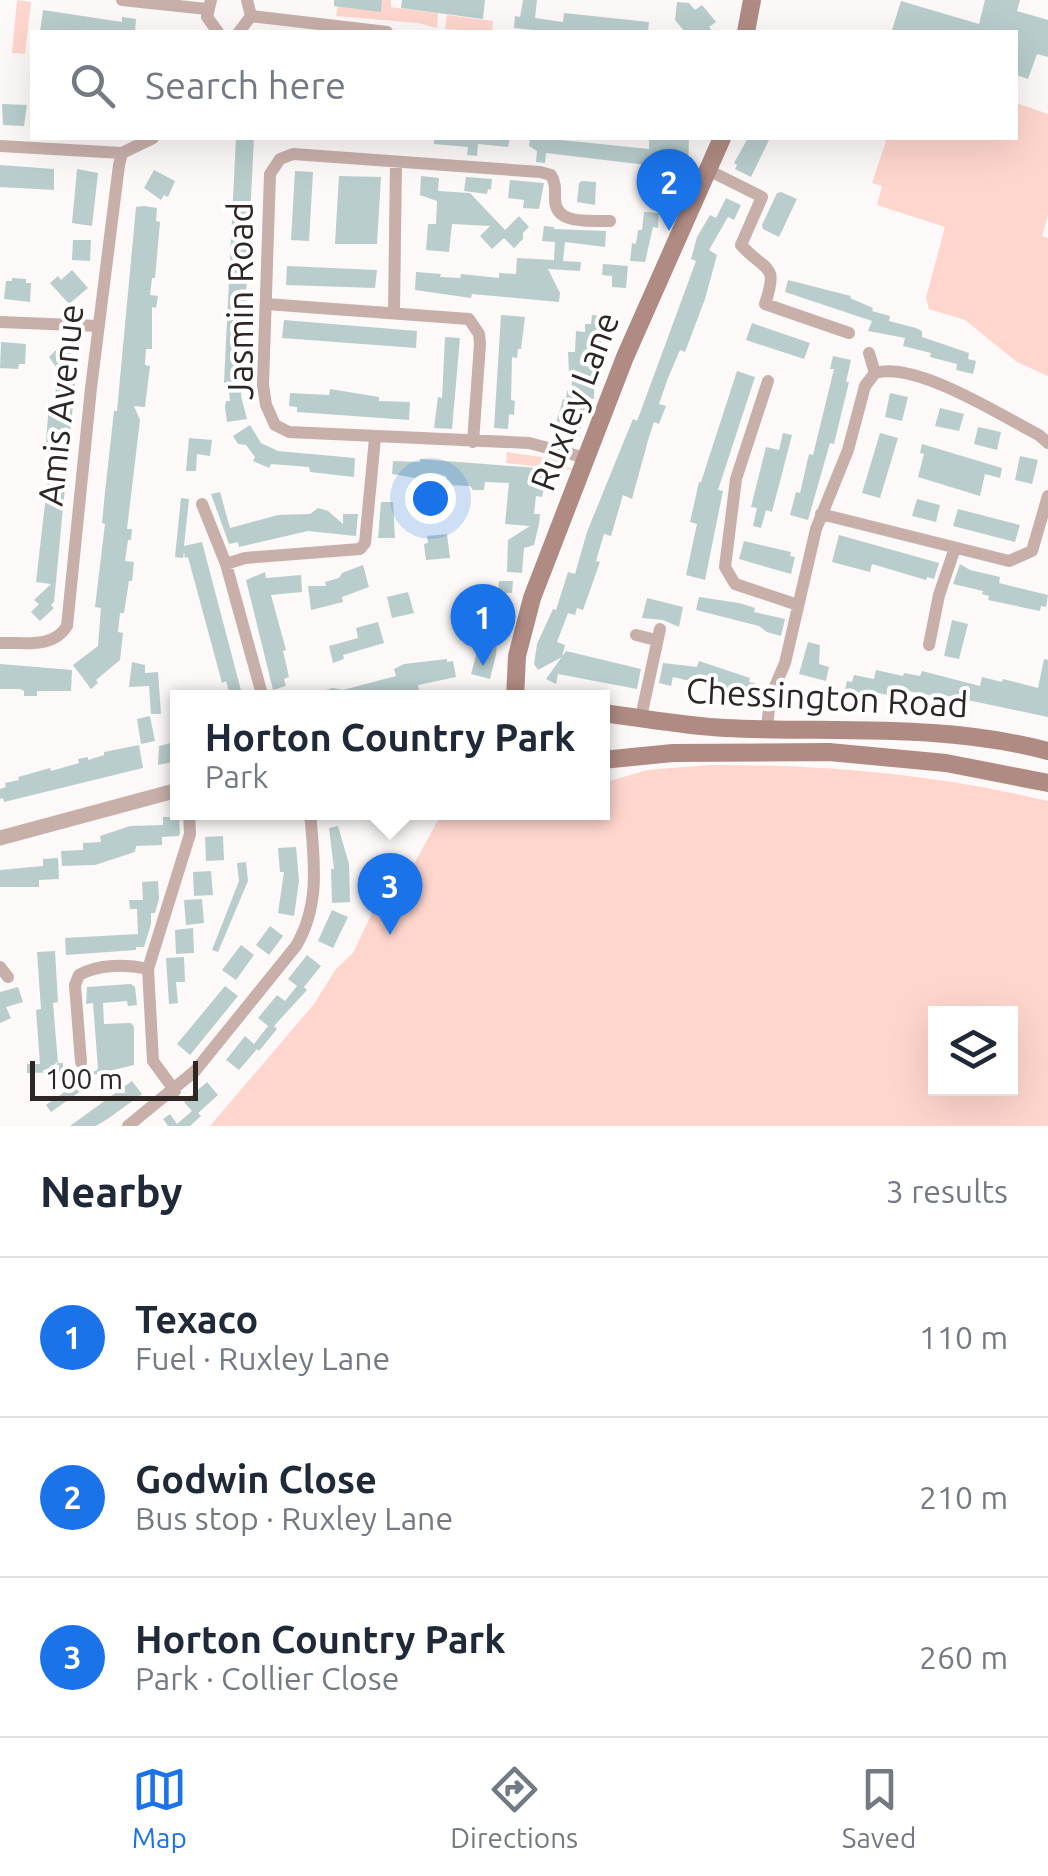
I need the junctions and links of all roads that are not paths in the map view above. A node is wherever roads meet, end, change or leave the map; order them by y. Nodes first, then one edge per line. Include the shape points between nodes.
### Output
1 (122, 0) edge
2 (247, 0) edge
3 (752, 0) edge
4 (209, 5) edge
5 (251, 16) junction
6 (216, 30) edge
7 (240, 30) edge
8 (370, 30) edge
9 (746, 30) edge
10 (150, 140) edge
11 (721, 140) edge
12 (0, 146) edge
13 (122, 153) junction
14 (396, 162) junction
15 (708, 170) junction
16 (610, 221) dead end
17 (266, 304) junction
18 (394, 311) junction
19 (0, 322) edge
20 (99, 326) junction
21 (849, 332) dead end
22 (869, 353) dead end
23 (875, 373) junction
24 (768, 380) dead end
25 (375, 438) junction
26 (472, 442) junction
27 (1048, 444) edge
28 (586, 458) junction
29 (1048, 496) edge
30 (202, 504) dead end
31 (821, 514) junction
32 (955, 548) junction
33 (226, 564) junction
34 (798, 605) junction
35 (636, 636) dead end
36 (0, 643) edge
37 (929, 646) dead end
38 (261, 690) edge
39 (515, 690) edge
40 (610, 714) edge
41 (641, 717) junction
42 (767, 728) junction
43 (1048, 750) edge
44 (610, 759) edge
45 (1048, 783) edge
46 (170, 792) edge
47 (189, 820) edge
48 (310, 820) edge
49 (0, 838) edge
50 (148, 969) junction
51 (80, 1062) dead end
52 (175, 1091) junction
53 (128, 1126) edge

1 - 4 street
2 - 5 street
3 - 9 main road
4 - 6 street
5 - 7 street
5 - 8 street
10 - 13 street
11 - 15 main road, Ruxley Lane
12 - 13 street
13 - 20 street, Amis Avenue
14 - 16 street, Jasmin Road via 540,172 550,175 554,205 567,219
14 - 17 street, Jasmin Road via 293,154 279,160 270,174
14 - 18 street
15 - 21 street via 762,196 741,245 772,273 764,304
15 - 28 main road, Ruxley Lane
17 - 18 street
17 - 25 street, Jasmin Road via 263,386 275,426
18 - 26 street via 474,323 480,344
19 - 20 street
20 - 36 street, Amis Avenue via 66,626 48,642
22 - 23 street
23 - 27 street via 897,370 928,380
23 - 31 street
24 - 34 street via 736,479 724,567 736,584
25 - 26 street, Jasmin Road
25 - 33 street via 360,549
26 - 28 street, Jasmin Road via 529,443
28 - 39 main road, Ruxley Lane via 524,623
29 - 32 street via 1026,556 1009,562
30 - 33 street
31 - 32 street
31 - 34 street
32 - 37 street
33 - 38 street
34 - 42 street
35 - 41 street via 658,634
40 - 41 main road, Chessington Road
41 - 42 main road, Chessington Road
42 - 43 main road, Chessington Road via 936,732
44 - 45 main road, Chessington Road via 829,752 946,763
46 - 49 street
47 - 50 street
48 - 52 street via 314,890 308,926
50 - 51 street via 79,974
50 - 52 street via 153,1061
52 - 53 street

